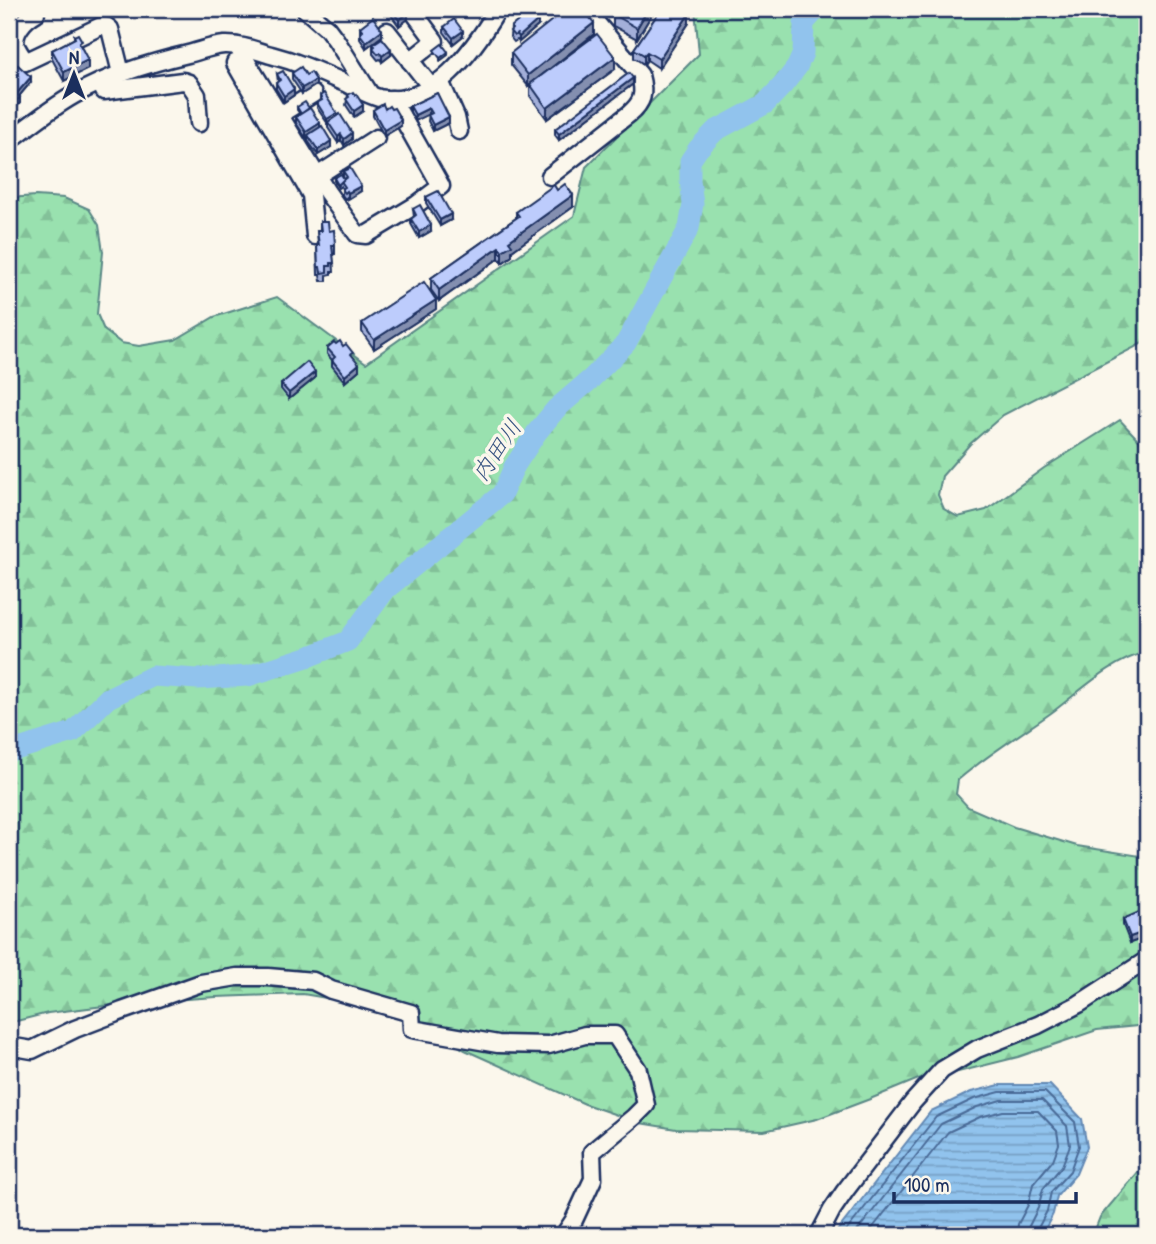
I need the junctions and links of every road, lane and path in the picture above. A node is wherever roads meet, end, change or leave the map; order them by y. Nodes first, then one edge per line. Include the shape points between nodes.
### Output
1 (305, 9) edge
2 (498, 9) edge
3 (585, 9) edge
4 (36, 13) dead end
5 (415, 14) dead end
6 (387, 31) dead end
7 (231, 46) junction
8 (410, 61) junction
9 (121, 73) junction
10 (100, 82) junction
11 (436, 84) junction
12 (313, 94) dead end
13 (370, 94) junction
14 (392, 99) junction
15 (279, 115) junction
16 (199, 123) dead end
17 (458, 131) dead end
18 (376, 138) dead end
19 (9, 141) edge
20 (317, 176) junction
21 (550, 176) dead end
22 (315, 236) edge
23 (1147, 960) edge
24 (9, 1046) edge
25 (564, 1235) edge
26 (819, 1235) edge

1 - 13 street via 327,28
2 - 11 street via 472,49
3 - 21 street via 640,75 642,98 639,106
4 - 9 street via 16,36 16,47 26,62 106,26
5 - 8 street via 435,41
6 - 8 street
7 - 9 street
7 - 13 street via 299,62
7 - 15 street
7 - 22 street via 311,195
8 - 11 street
9 - 10 street
10 - 16 street via 104,91 190,83 197,95
10 - 19 street
11 - 14 street via 414,96
11 - 17 street via 456,117
12 - 15 street
13 - 14 street
14 - 20 street via 441,186 366,235 357,234
15 - 20 street
18 - 20 street
23 - 26 street via 1079,1004 977,1049 942,1070 845,1191
24 - 25 street via 32,1050 122,1011 201,983 237,977 313,981 411,1013 412,1029 498,1044 549,1045 585,1035 615,1035 638,1070 646,1105 593,1152 593,1179

